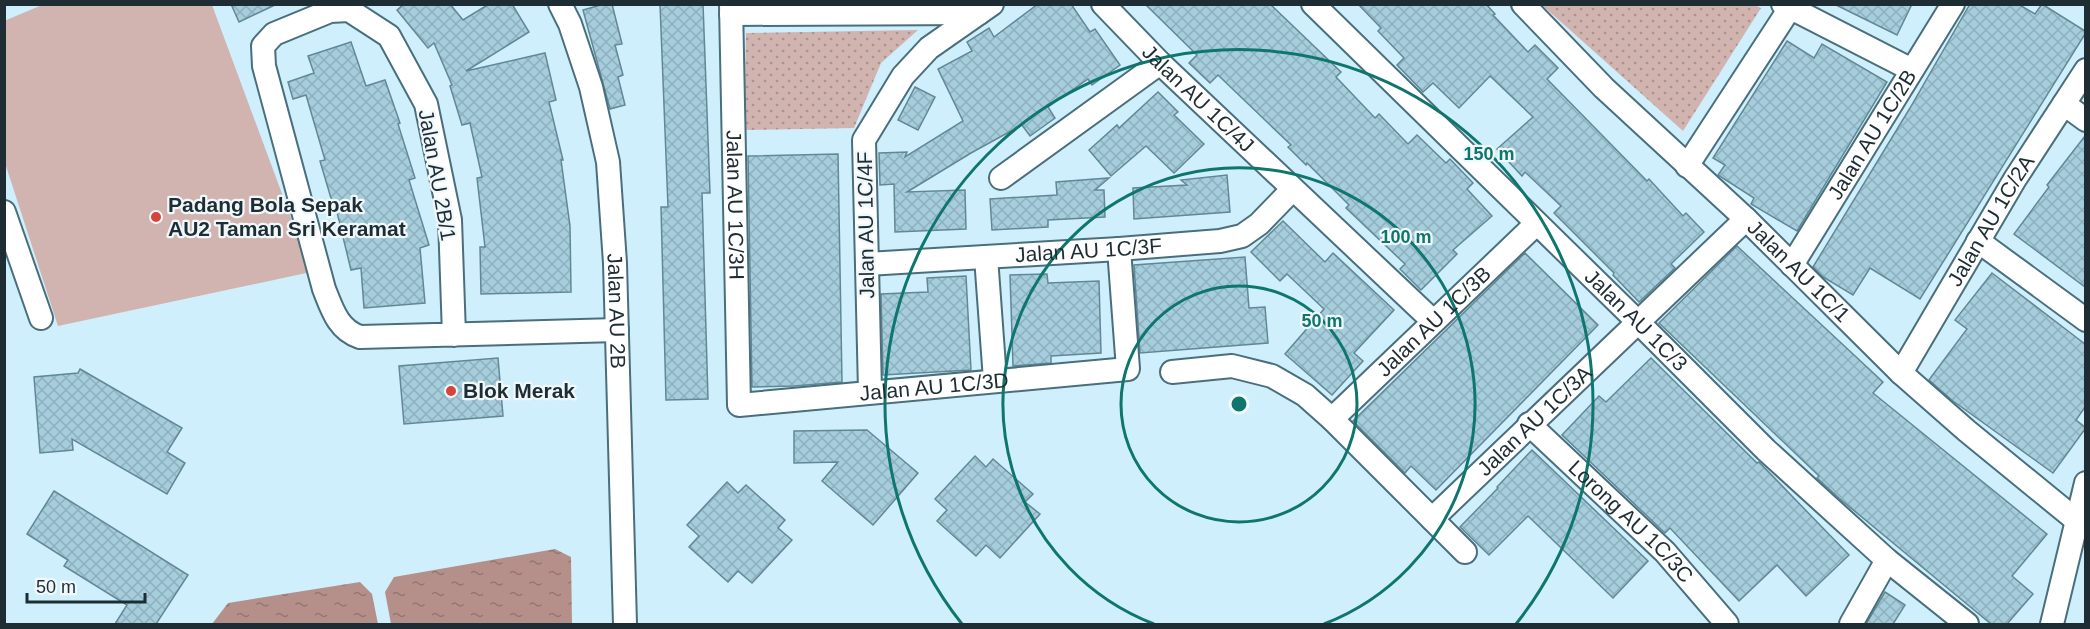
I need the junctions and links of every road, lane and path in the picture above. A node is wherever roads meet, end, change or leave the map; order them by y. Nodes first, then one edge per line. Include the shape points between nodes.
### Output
1 (560, 4) edge
2 (1103, 4) edge
3 (1314, 4) edge
4 (1523, 4) edge
5 (1953, 4) edge
6 (1786, 6) edge
7 (731, 9) edge
8 (985, 9) edge
9 (1160, 63) junction
10 (1912, 70) junction
11 (2085, 70) edge
12 (2064, 104) junction
13 (2085, 120) edge
14 (1687, 166) junction
15 (1001, 178) dead end
16 (1292, 190) junction
17 (4, 212) edge
18 (1746, 219) junction
19 (1536, 224) junction
20 (1978, 241) junction
21 (1119, 249) junction
22 (986, 257) junction
23 (867, 264) junction
24 (1792, 265) junction
25 (41, 318) dead end
26 (2085, 320) edge
27 (1432, 321) junction
28 (1639, 323) junction
29 (617, 330) junction
30 (454, 335) junction
31 (1172, 372) dead end
32 (1901, 373) junction
33 (996, 380) junction
34 (870, 391) junction
35 (739, 405) joint
36 (1332, 418) junction
37 (1529, 424) junction
38 (2085, 483) edge
39 (1432, 519) junction
40 (2081, 522) edge
41 (1465, 552) dead end
42 (1887, 560) junction
43 (625, 624) edge
44 (1727, 624) edge
45 (1851, 624) edge
46 (1967, 624) edge
47 (2052, 624) edge

1 - 29 street, Jalan AU 2B via 591,87 608,162
2 - 9 street, Jalan AU 1C/4J
3 - 19 street, Jalan AU 1C/3
4 - 14 street, Jalan AU 1C/1
5 - 10 street, Jalan AU 1C/2B
6 - 10 street
6 - 14 street
7 - 8 street
7 - 35 street, Jalan AU 1C/3H
8 - 23 street, Jalan AU 1C/4F via 929,48 903,76 864,140
9 - 15 street
9 - 16 street, Jalan AU 1C/4J
10 - 24 street, Jalan AU 1C/2B
11 - 12 street, Jalan AU 1C/2A
12 - 13 street
12 - 20 street, Jalan AU 1C/2A
14 - 18 street, Jalan AU 1C/1
16 - 21 street, Jalan AU 1C/3F via 1242,236
16 - 27 street, Jalan AU 1C/4J
17 - 25 street
18 - 24 street, Jalan AU 1C/1
18 - 28 street, Jalan AU 1C/3A
19 - 27 street, Jalan AU 1C/3B
19 - 28 street, Jalan AU 1C/3
20 - 26 street
20 - 32 street, Jalan AU 1C/2A
21 - 22 street, Jalan AU 1C/3F
21 - 33 street, Jalan AU 1C/3D via 1128,369
22 - 23 street, Jalan AU 1C/3F
22 - 33 street
23 - 34 street, Jalan AU 1C/4F
24 - 32 street, Jalan AU 1C/1
27 - 36 street, Jalan AU 1C/3B
28 - 37 street, Jalan AU 1C/3A
28 - 42 street, Jalan AU 1C/3 via 1766,450
29 - 30 street, Jalan AU 2B/1
29 - 43 street, Jalan AU 2B
30 - 30 street, Jalan AU 2B/1 via 360,337 349,334 336,318 324,290 264,66 263,46 274,34 330,11 349,10 389,36 426,104 450,220
31 - 36 street via 1232,366 1272,376 1305,395
32 - 40 street, Jalan AU 1C/1
33 - 34 street, Jalan AU 1C/3D
34 - 35 street, Jalan AU 1C/3D
36 - 39 street
37 - 39 street, Jalan AU 1C/3A
37 - 44 street, Lorong AU 1C/3C via 1665,552
38 - 40 street
39 - 41 street
40 - 47 street
42 - 45 street
42 - 46 street, Jalan AU 1C/3

